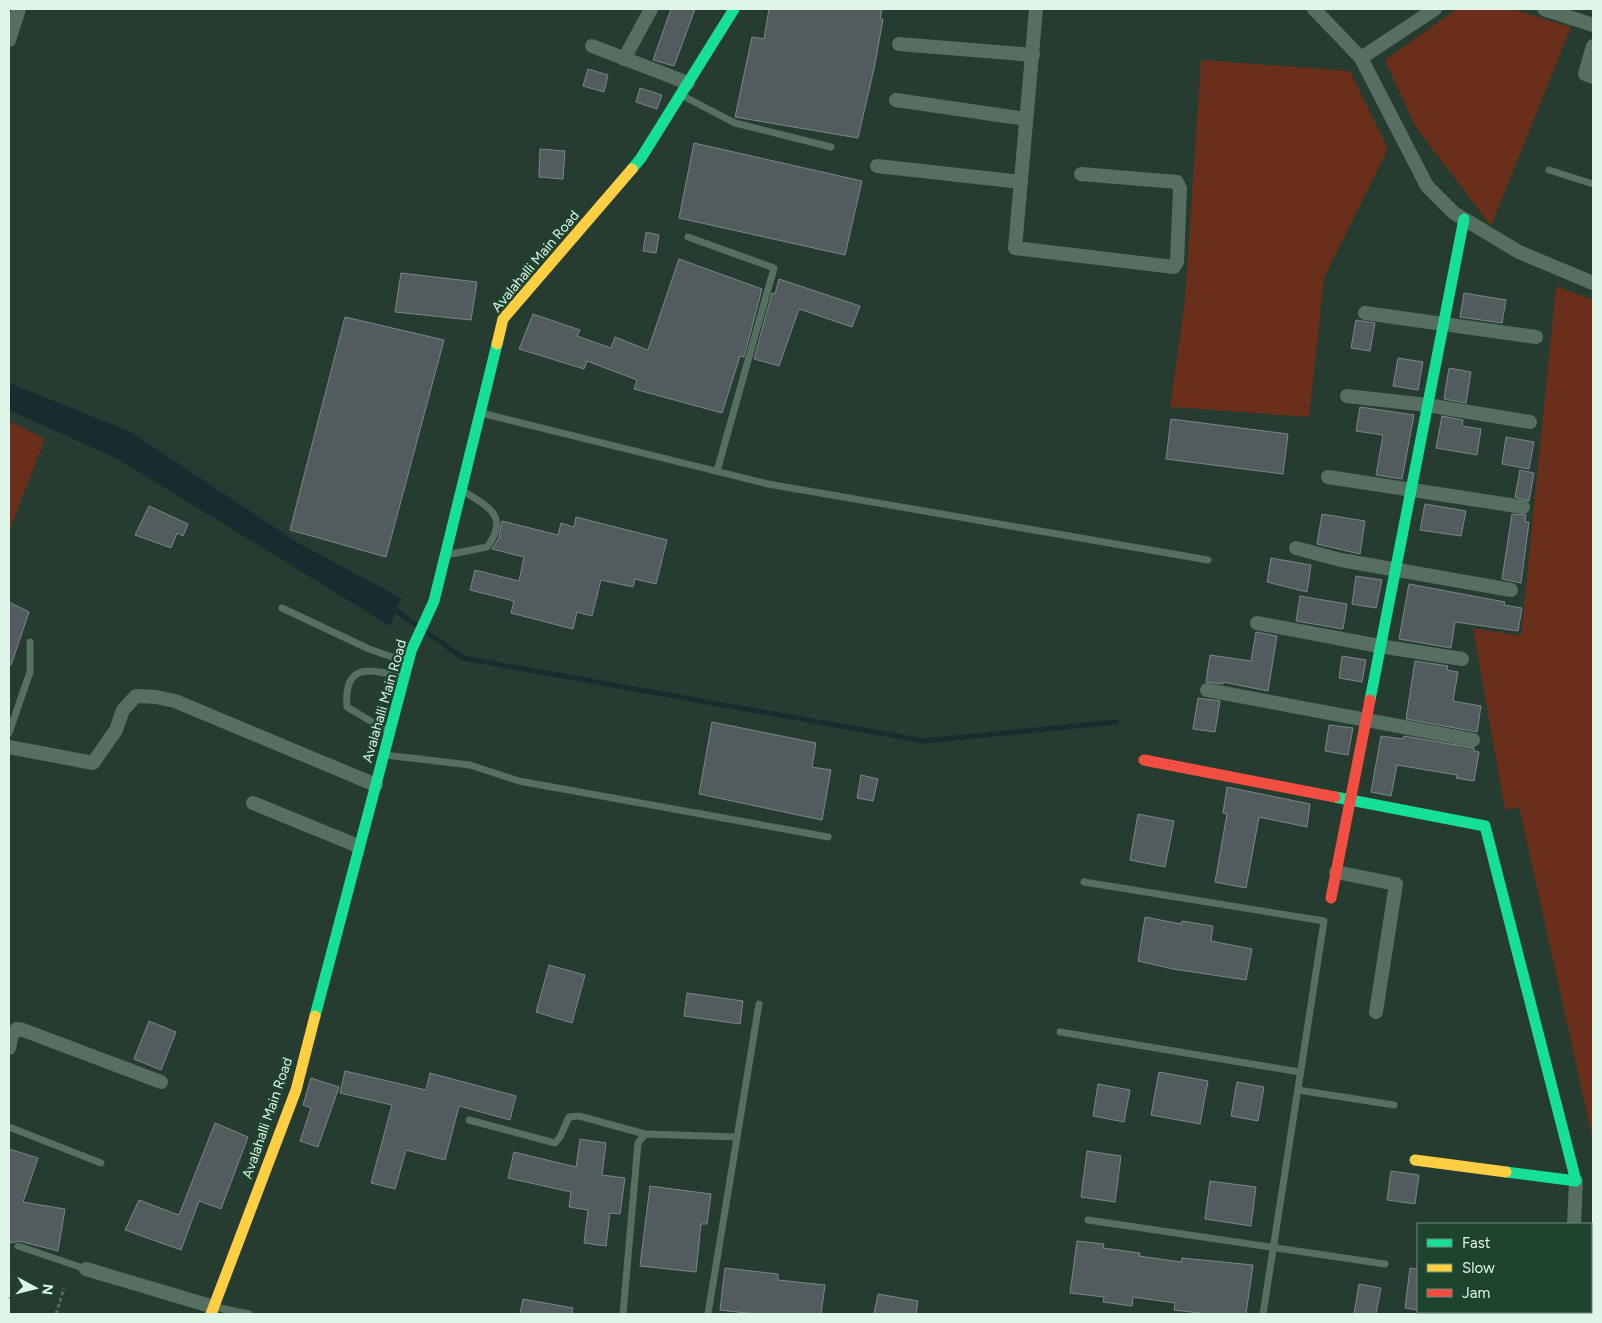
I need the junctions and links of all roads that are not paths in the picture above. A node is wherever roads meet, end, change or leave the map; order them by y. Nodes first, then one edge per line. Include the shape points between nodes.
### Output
1 (19, 9) edge
2 (651, 9) edge
3 (734, 9) edge
4 (1036, 9) edge
5 (1314, 9) edge
6 (1435, 9) edge
7 (1544, 9) edge
8 (1593, 25) edge
9 (9, 40) edge
10 (899, 44) dead end
11 (592, 46) dead end
12 (1593, 46) edge
13 (1033, 55) junction
14 (1361, 58) junction
15 (624, 59) junction
16 (1593, 77) edge
17 (684, 89) junction
18 (896, 100) dead end
19 (1026, 119) junction
20 (831, 147) dead end
21 (877, 166) dead end
22 (1549, 170) dead end
23 (1081, 174) dead end
24 (1021, 182) junction
25 (1593, 184) edge
26 (1464, 219) junction
27 (688, 237) dead end
28 (1593, 283) edge
29 (1365, 313) dead end
30 (1443, 326) junction
31 (1536, 337) dead end
32 (1347, 396) dead end
33 (1427, 405) junction
34 (480, 413) junction
35 (1530, 422) dead end
36 (717, 472) junction
37 (1328, 477) dead end
38 (1410, 489) junction
39 (461, 490) junction
40 (1523, 507) dead end
41 (1296, 548) dead end
42 (445, 556) junction
43 (1208, 560) dead end
44 (1394, 570) junction
45 (1511, 590) dead end
46 (282, 608) dead end
47 (1257, 623) dead end
48 (30, 642) dead end
49 (1379, 646) junction
50 (409, 656) junction
51 (1462, 658) dead end
52 (404, 678) junction
53 (1207, 690) dead end
54 (1366, 720) junction
55 (390, 733) junction
56 (9, 734) edge
57 (1473, 740) dead end
58 (9, 747) edge
59 (385, 755) junction
60 (1144, 760) dead end
61 (376, 785) junction
62 (1349, 800) junction
63 (253, 803) dead end
64 (828, 837) dead end
65 (358, 846) junction
66 (1336, 872) junction
67 (1084, 882) dead end
68 (1331, 898) dead end
69 (758, 1004) dead end
70 (1376, 1012) dead end
71 (1060, 1032) dead end
72 (9, 1048) edge
73 (1300, 1072) junction
74 (160, 1082) dead end
75 (1298, 1090) junction
76 (1394, 1105) dead end
77 (468, 1120) dead end
78 (9, 1127) edge
79 (645, 1134) junction
80 (737, 1136) junction
81 (1415, 1160) dead end
82 (101, 1163) dead end
83 (1576, 1181) junction
84 (1088, 1220) dead end
85 (1574, 1223) edge
86 (18, 1246) dead end
87 (1273, 1246) junction
88 (1384, 1264) dead end
89 (86, 1269) joint
90 (212, 1311) edge
91 (249, 1314) edge
92 (625, 1314) edge
93 (708, 1314) edge
94 (1263, 1314) edge

1 - 9 street
2 - 15 street
3 - 17 street, Avalahalli Main Road
4 - 13 street
5 - 14 street
6 - 14 street
7 - 8 street
10 - 13 street
11 - 15 street
12 - 16 street via 1585,74
13 - 19 street
14 - 26 street via 1427,186
15 - 17 street
17 - 20 lane via 735,123
17 - 34 street, Avalahalli Main Road via 641,158 503,319
18 - 19 street
19 - 24 street
21 - 24 street
22 - 25 lane
23 - 24 street via 1177,182 1180,189 1177,262 1174,267 1015,248
26 - 28 street via 1519,252
26 - 30 street
27 - 36 lane via 774,268
29 - 30 street
30 - 31 street
30 - 33 street
32 - 33 street
33 - 35 street
33 - 38 street
34 - 36 lane
34 - 39 street, Avalahalli Main Road
36 - 43 lane via 778,486
37 - 38 street
38 - 40 street
38 - 44 street
39 - 42 street, Avalahalli Main Road
39 - 42 lane via 491,510 497,522 496,535 487,547
41 - 44 street
42 - 50 street, Avalahalli Main Road via 434,601
44 - 45 street
44 - 49 street
46 - 50 lane via 369,649
47 - 49 street
48 - 56 lane via 30,672
49 - 51 street
49 - 54 street
50 - 52 street, Avalahalli Main Road
52 - 55 street, Avalahalli Main Road
52 - 55 lane via 377,670 360,671 351,679 346,695 347,707
53 - 54 street
54 - 57 street
54 - 62 street
55 - 59 street, Avalahalli Main Road
58 - 61 street via 93,763 116,730 123,710 136,696 156,696
59 - 61 street, Avalahalli Main Road
59 - 64 lane via 470,765 519,781
60 - 62 street
61 - 65 street, Avalahalli Main Road
62 - 66 street
62 - 83 street via 1485,826
63 - 65 street
65 - 90 street, Avalahalli Main Road via 296,1090
66 - 68 street
66 - 70 street via 1396,884
67 - 73 lane via 1324,921
69 - 80 lane
71 - 73 lane
72 - 74 street via 12,1034 23,1030
73 - 75 lane
75 - 76 lane
75 - 87 lane
77 - 79 lane via 554,1143 569,1117 579,1116
78 - 82 lane
79 - 80 lane
79 - 92 lane via 638,1144
80 - 93 lane
81 - 83 street
83 - 85 street
84 - 87 lane
86 - 89 lane
87 - 88 lane
87 - 94 lane
89 - 90 street
90 - 91 lane

